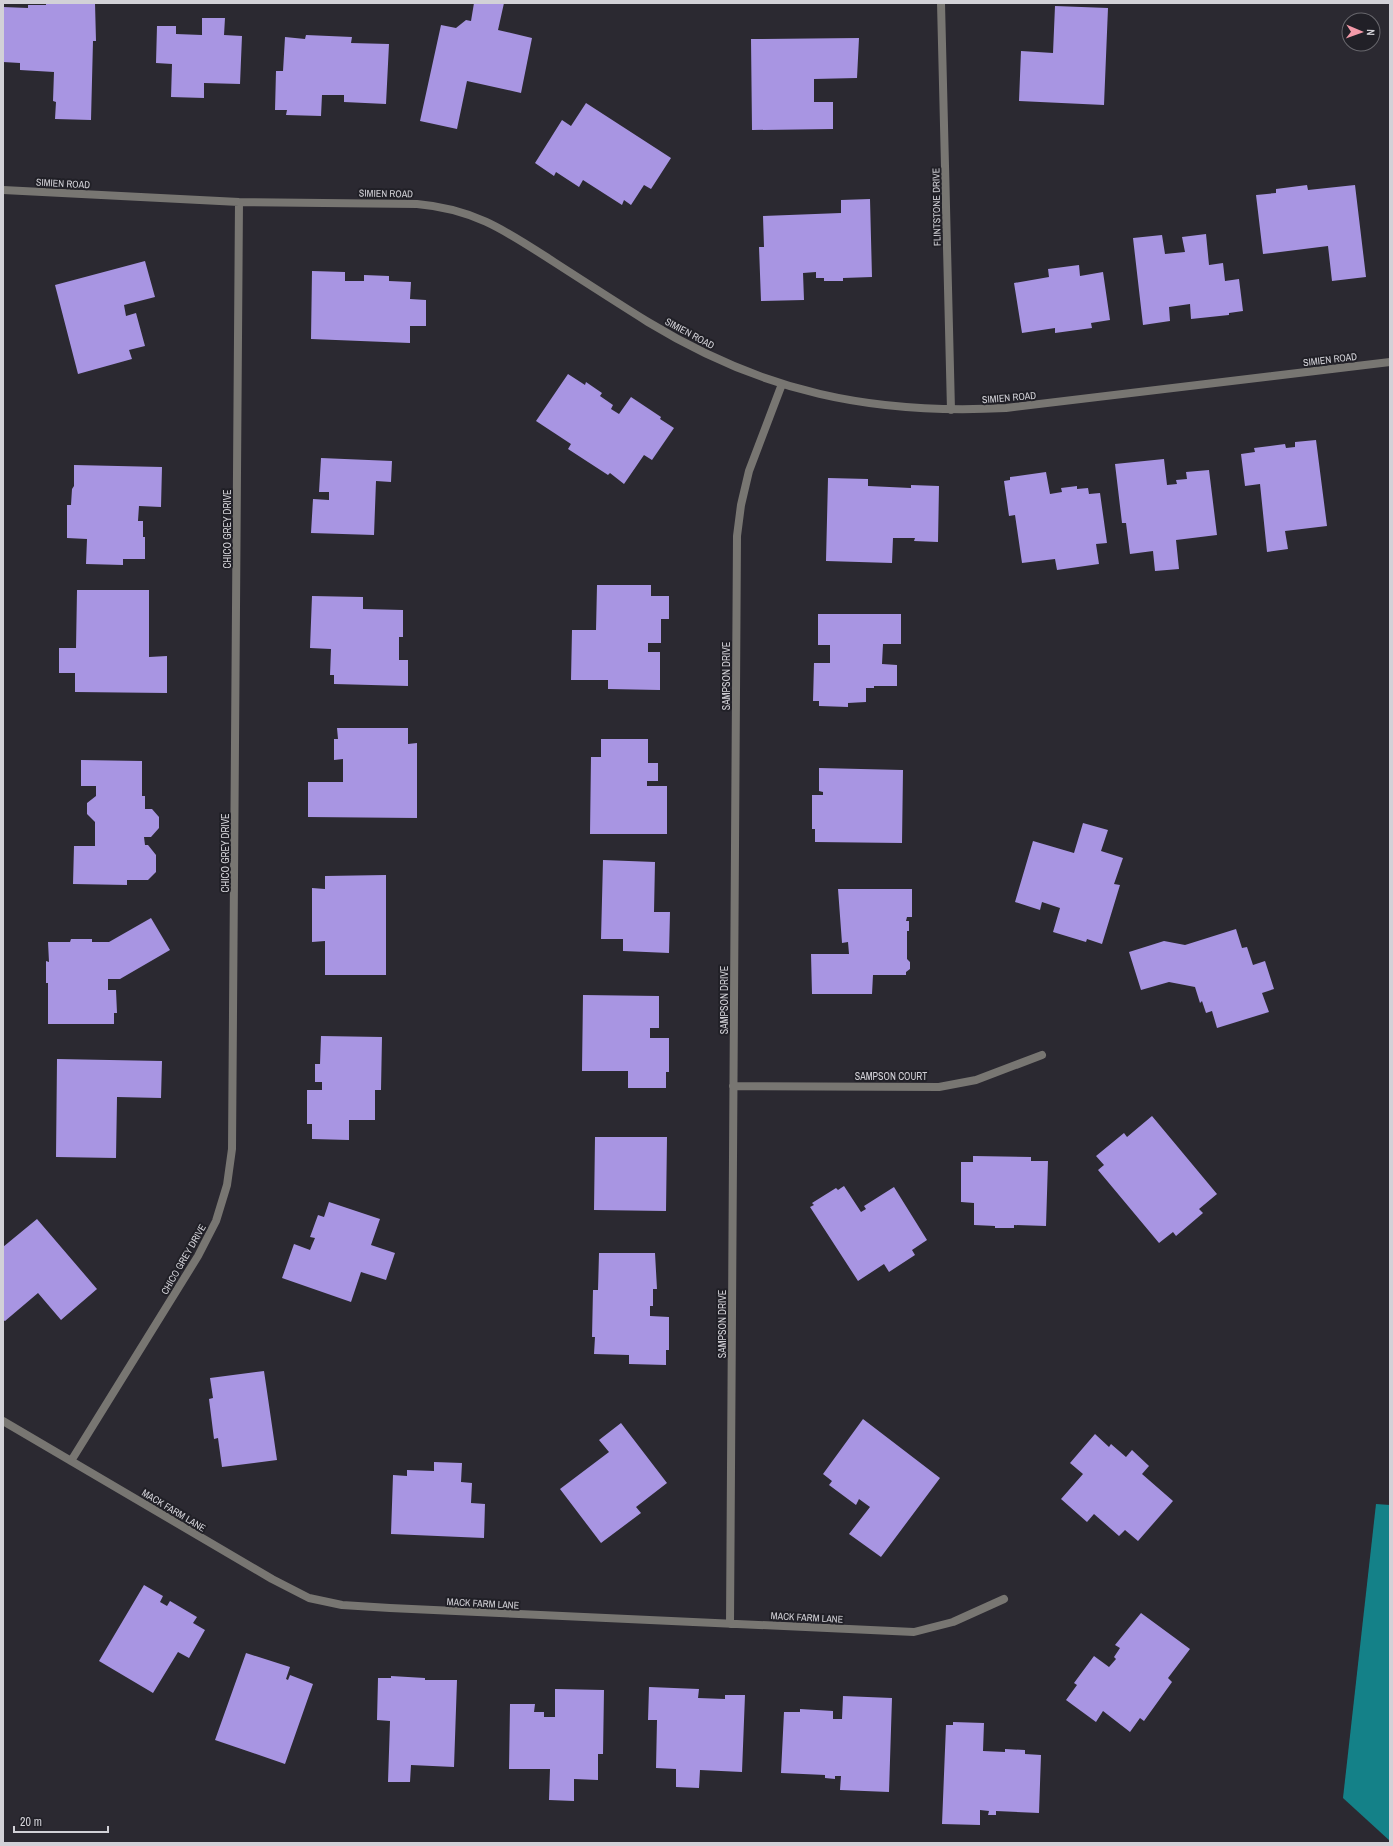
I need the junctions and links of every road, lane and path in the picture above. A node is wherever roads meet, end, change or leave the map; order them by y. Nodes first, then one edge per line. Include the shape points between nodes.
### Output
1 (941, 3) edge
2 (3, 190) edge
3 (239, 202) junction
4 (1390, 362) edge
5 (782, 384) junction
6 (951, 410) junction
7 (1042, 1055) dead end
8 (733, 1086) junction
9 (3, 1421) edge
10 (71, 1461) junction
11 (1004, 1599) dead end
12 (730, 1624) junction

1 - 6 street, FLINTSTONE DRIVE
2 - 3 street, SIMIEN ROAD
3 - 5 street, SIMIEN ROAD via 417,204 471,215 510,234 680,341 731,365
3 - 10 street, CHICO GREY DRIVE via 232,1149 216,1221 198,1256
4 - 6 street, SIMIEN ROAD via 1006,408
5 - 6 street, SIMIEN ROAD via 866,403
5 - 8 street, SAMPSON DRIVE via 748,471 737,536
7 - 8 street, SAMPSON COURT via 976,1080 939,1087
8 - 12 street, SAMPSON DRIVE
9 - 10 street, MACK FARM LANE
10 - 12 street, MACK FARM LANE via 272,1580 309,1598 342,1605 390,1608
11 - 12 street, MACK FARM LANE via 953,1622 914,1632

